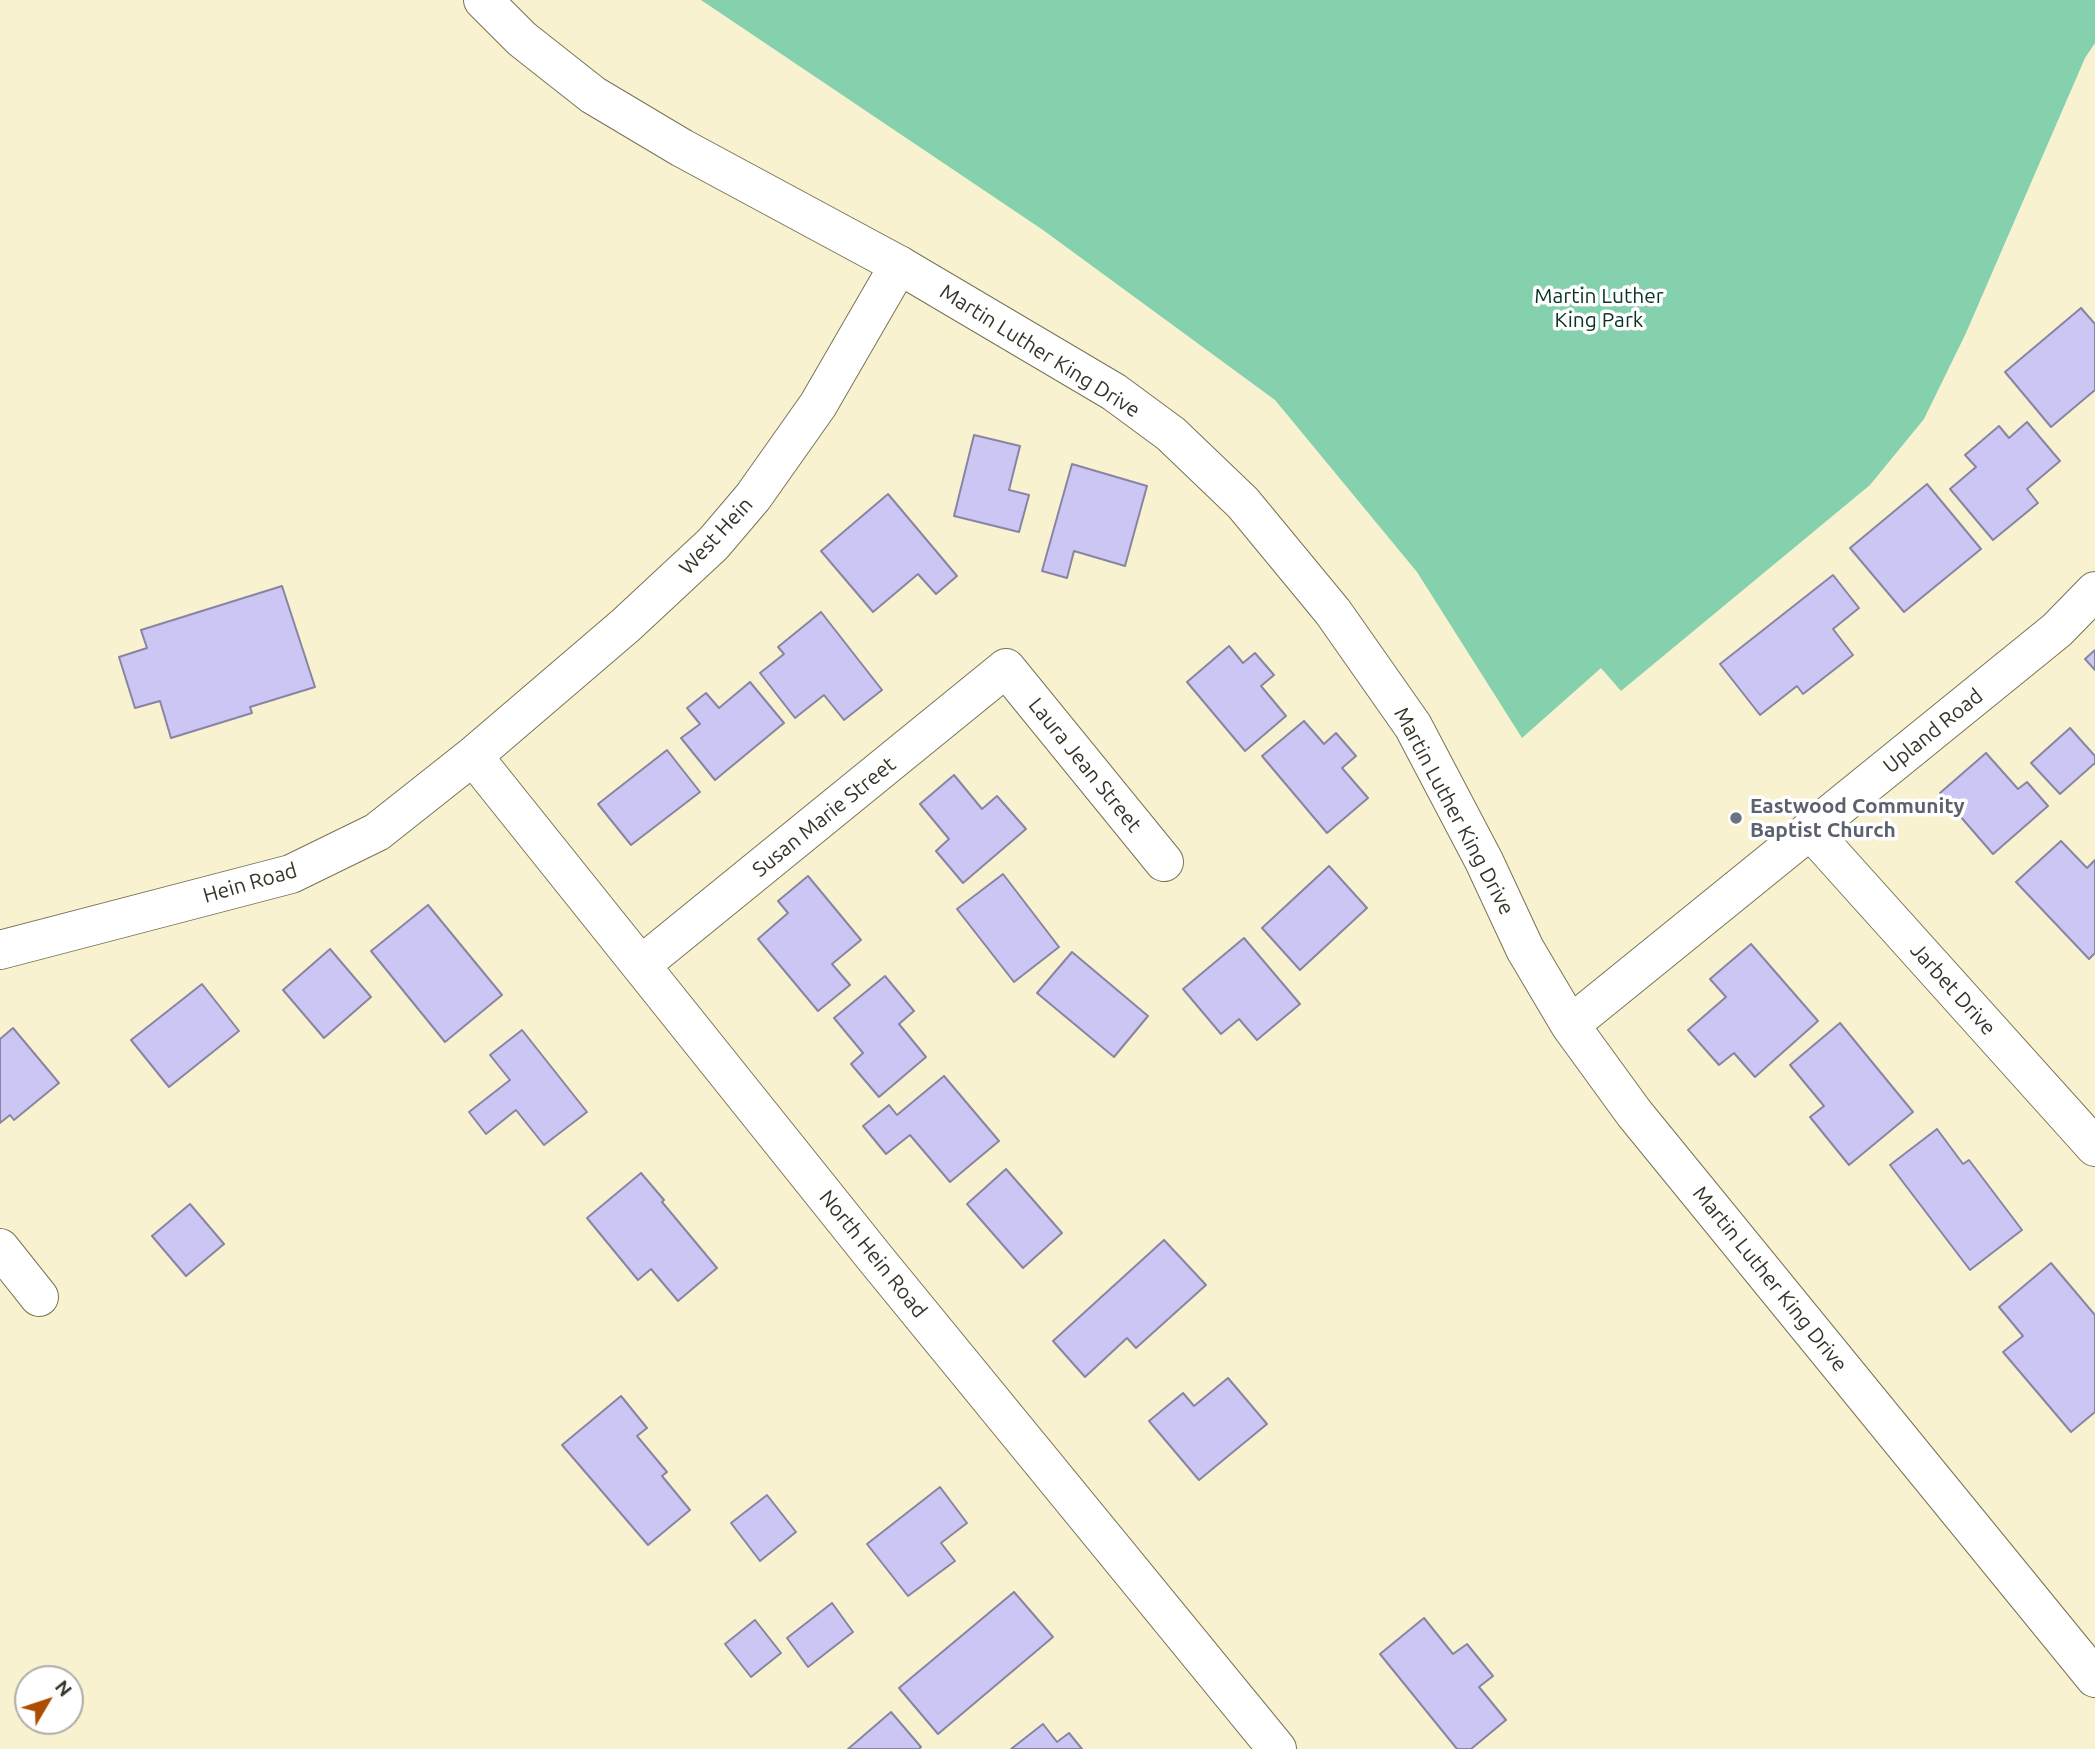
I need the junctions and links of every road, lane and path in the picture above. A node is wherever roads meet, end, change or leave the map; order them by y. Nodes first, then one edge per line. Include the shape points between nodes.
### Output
1 (483, 0) edge
2 (899, 265) junction
3 (2095, 591) edge
4 (1006, 668) joint
5 (473, 755) junction
6 (1810, 830) junction
7 (1164, 862) dead end
8 (0, 950) edge
9 (641, 965) junction
10 (1570, 1025) junction
11 (2095, 1147) edge
12 (0, 1248) edge
13 (39, 1297) dead end
14 (2095, 1678) edge
15 (1277, 1749) edge

1 - 2 street, Martin Luther King Drive via 522,39 593,95
2 - 5 street, West Hein via 818,405 753,497 713,544
2 - 10 street, Martin Luther King Drive via 1114,392 1171,434 1243,503 1333,612 1413,726 1525,948
3 - 6 street, Upland Road via 2057,631
4 - 7 street, Laura Jean Street
4 - 9 street, Susan Marie Street
5 - 8 street, Hein Road via 377,832 291,874
5 - 9 street, North Hein Road
6 - 10 street, Upland Road
6 - 11 street, Jarbet Drive
9 - 15 street, North Hein Road
10 - 14 street, Martin Luther King Drive via 1634,1113
12 - 13 street

